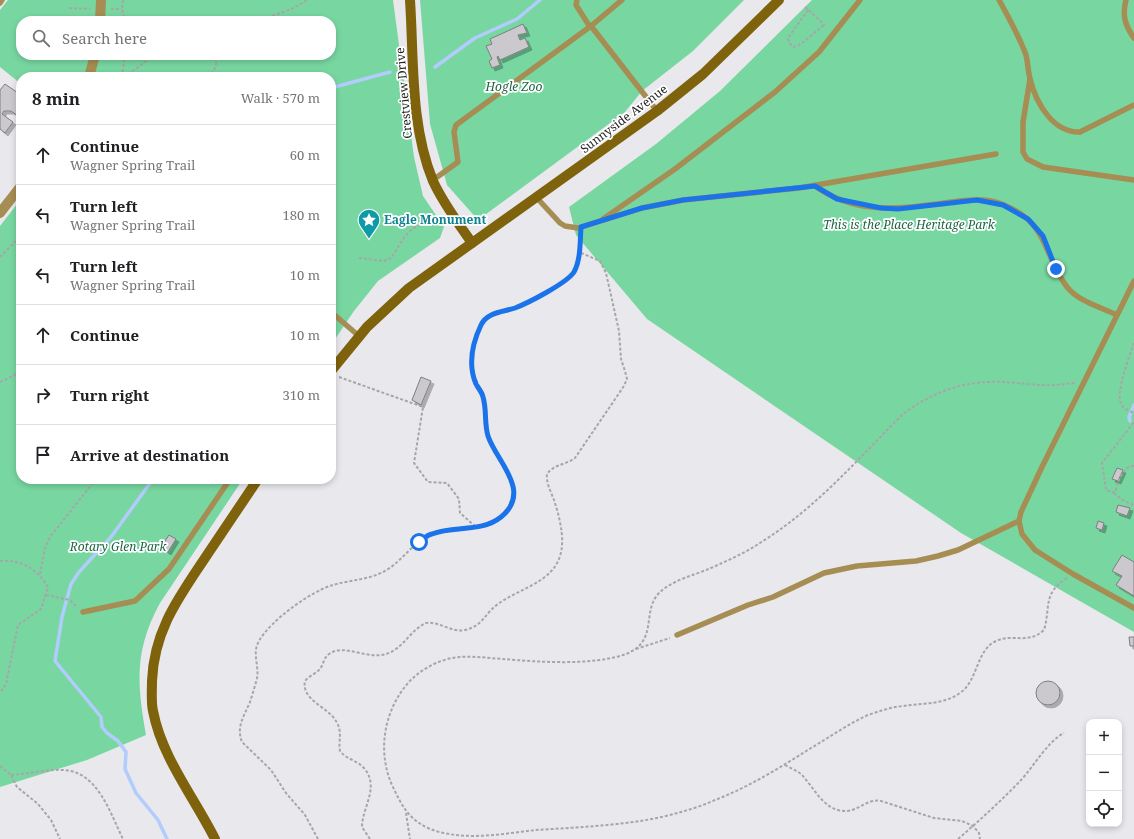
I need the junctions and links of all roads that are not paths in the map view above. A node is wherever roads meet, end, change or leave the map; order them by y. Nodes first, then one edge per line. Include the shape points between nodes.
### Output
1 (2, 0) edge
2 (101, 0) edge
3 (410, 0) edge
4 (577, 0) edge
5 (622, 0) edge
6 (779, 0) edge
7 (860, 0) edge
8 (999, 0) edge
9 (1126, 0) edge
10 (0, 3) edge
11 (100, 16) edge
12 (591, 26) junction
13 (1133, 36) edge
14 (94, 60) edge
15 (90, 72) edge
16 (1030, 79) junction
17 (1134, 105) edge
18 (658, 111) junction
19 (996, 154) dead end
20 (433, 180) junction
21 (1134, 180) edge
22 (815, 186) junction
23 (16, 192) edge
24 (537, 198) junction
25 (0, 213) edge
26 (598, 223) junction
27 (472, 243) junction
28 (1134, 281) edge
29 (1117, 315) junction
30 (336, 316) edge
31 (359, 336) junction
32 (336, 372) edge
33 (227, 484) edge
34 (255, 484) edge
35 (1019, 521) junction
36 (1134, 608) edge
37 (83, 612) dead end
38 (677, 635) road end
39 (215, 839) edge

1 - 10 lane
2 - 11 street
3 - 20 main road, Crestview Drive via 417,118 423,152
4 - 12 lane via 576,5
5 - 12 lane
6 - 18 main road, Sunnyside Avenue via 708,69
7 - 26 lane via 819,52 776,92 675,169
8 - 16 lane via 1017,33 1026,56
9 - 13 lane via 1124,21
12 - 18 lane
12 - 20 lane via 456,125 454,132 458,162
14 - 15 street
16 - 17 lane via 1038,102 1051,119 1062,129 1071,132 1086,130
16 - 21 lane via 1023,122 1023,152 1027,159 1043,167
18 - 24 main road, Sunnyside Avenue
19 - 22 lane
20 - 27 main road, Crestview Drive via 444,202
22 - 26 lane via 683,200 642,208
22 - 29 lane via 837,199 881,208 898,209 965,200 984,200 1003,205 1028,219 1037,228 1067,287 1075,294
23 - 25 street
24 - 26 lane via 565,226 581,227
24 - 27 main road, Sunnyside Avenue
27 - 31 main road, Sunnyside Avenue via 409,288
28 - 29 lane
29 - 35 lane via 1041,469
30 - 31 lane
31 - 32 main road, Sunnyside Avenue
33 - 37 lane via 169,569 135,601
34 - 39 main road via 173,608 160,635 153,663 153,710 161,736 172,763
35 - 36 lane via 1026,541 1035,550
35 - 38 lane via 958,550 938,556 893,564 857,566 824,573 773,597

